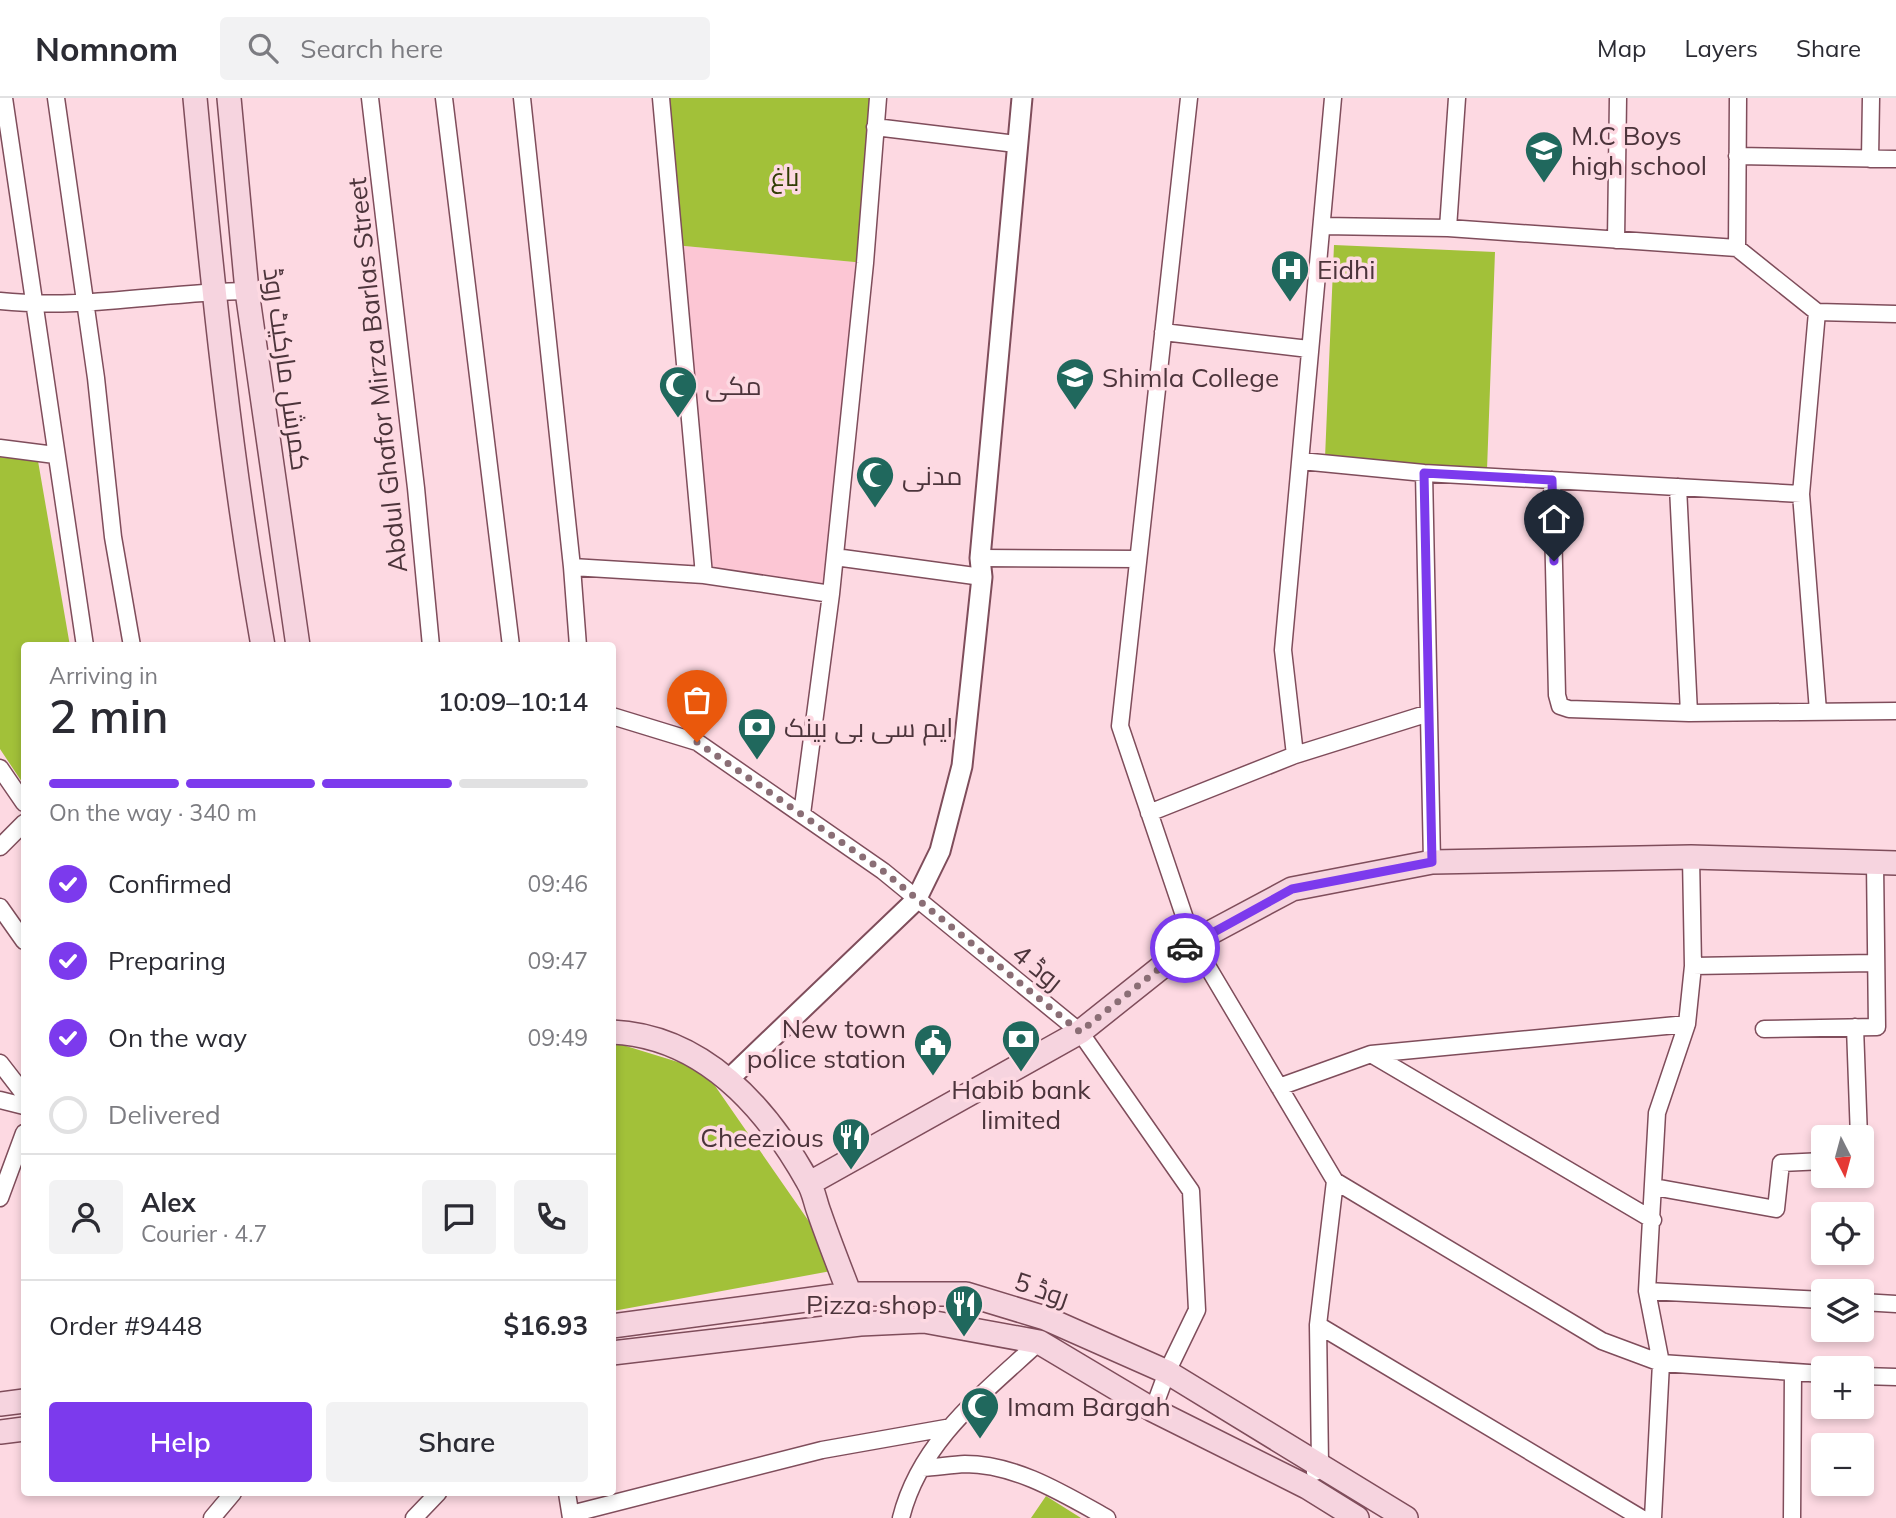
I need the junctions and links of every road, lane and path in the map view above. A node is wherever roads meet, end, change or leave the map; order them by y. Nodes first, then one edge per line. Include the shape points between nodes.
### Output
1 (4, 98) edge
2 (55, 98) edge
3 (195, 98) edge
4 (229, 98) edge
5 (370, 98) edge
6 (444, 98) edge
7 (523, 98) edge
8 (661, 98) edge
9 (878, 98) edge
10 (1022, 98) edge
11 (1189, 98) edge
12 (1333, 98) edge
13 (1457, 98) edge
14 (1618, 98) edge
15 (1738, 98) edge
16 (1871, 98) edge
17 (875, 127) junction
18 (1016, 144) junction
19 (1737, 156) junction
20 (1870, 159) junction
21 (1896, 159) edge
22 (0, 178) edge
23 (17, 180) junction
24 (1323, 226) junction
25 (1448, 228) junction
26 (1616, 240) junction
27 (1737, 248) junction
28 (216, 291) junction
29 (247, 291) junction
30 (0, 301) edge
31 (84, 303) junction
32 (34, 304) junction
33 (1818, 312) junction
34 (1896, 314) edge
35 (1163, 332) junction
36 (1309, 349) junction
37 (0, 448) edge
38 (55, 455) junction
39 (1301, 461) junction
40 (1424, 473) junction
41 (1552, 480) junction
42 (1678, 487) junction
43 (1801, 494) junction
44 (835, 556) junction
45 (1138, 559) junction
46 (572, 567) junction
47 (981, 568) junction
48 (704, 575) junction
49 (831, 593) junction
50 (84, 642) edge
51 (131, 642) edge
52 (262, 642) edge
53 (297, 642) edge
54 (431, 642) edge
55 (511, 642) edge
56 (578, 642) edge
57 (1818, 711) junction
58 (1896, 711) edge
59 (1429, 713) junction
60 (1689, 713) junction
61 (616, 717) edge
62 (1295, 755) junction
63 (0, 768) edge
64 (21, 799) edge
65 (1149, 813) junction
66 (802, 814) junction
67 (21, 826) edge
68 (0, 847) edge
69 (1691, 857) junction
70 (1432, 862) junction
71 (1885, 863) edge
72 (916, 900) junction
73 (0, 907) edge
74 (21, 937) edge
75 (1194, 942) junction
76 (1875, 963) junction
77 (1693, 966) junction
78 (1687, 1024) junction
79 (1855, 1027) junction
80 (1764, 1030) dead end
81 (616, 1032) edge
82 (1080, 1032) junction
83 (1371, 1054) junction
84 (0, 1063) edge
85 (729, 1079) junction
86 (1279, 1087) junction
87 (21, 1090) edge
88 (0, 1100) edge
89 (21, 1105) edge
90 (1859, 1125) edge
91 (21, 1141) edge
92 (1811, 1161) edge
93 (1335, 1181) junction
94 (810, 1183) junction
95 (1654, 1187) junction
96 (0, 1198) edge
97 (1653, 1220) junction
98 (1647, 1292) junction
99 (850, 1294) junction
100 (1811, 1299) edge
101 (1874, 1303) edge
102 (1896, 1304) edge
103 (860, 1324) junction
104 (616, 1325) edge
105 (1318, 1325) junction
106 (1039, 1342) junction
107 (616, 1353) edge
108 (1661, 1363) junction
109 (1167, 1372) junction
110 (1793, 1372) junction
111 (1811, 1373) edge
112 (1874, 1376) edge
113 (1896, 1377) edge
114 (21, 1401) edge
115 (0, 1404) edge
116 (1153, 1410) junction
117 (21, 1429) edge
118 (946, 1429) junction
119 (0, 1432) edge
120 (1320, 1464) junction
121 (922, 1468) junction
122 (1307, 1486) junction
123 (230, 1496) edge
124 (436, 1496) edge
125 (568, 1496) edge
126 (571, 1516) edge
127 (212, 1518) edge
128 (414, 1518) edge
129 (901, 1518) edge
130 (1107, 1518) edge
131 (1357, 1518) edge
132 (1406, 1518) edge
133 (1641, 1518) edge
134 (1653, 1518) edge
135 (1792, 1518) edge

1 - 23 street
2 - 31 street
3 - 28 main road
4 - 29 main road, کمرشل مارکیٹ روڈ
5 - 54 street, Abdul Ghafor Mirza Barlas Street
6 - 55 street
7 - 46 street
8 - 48 street
9 - 17 street
10 - 18 street
11 - 35 street
12 - 24 street
13 - 25 street
14 - 26 street
15 - 19 street
16 - 20 street
17 - 18 street
17 - 44 street
18 - 47 street
19 - 20 street
19 - 27 street
20 - 21 street
22 - 23 street
23 - 32 street
24 - 25 street
24 - 36 street
25 - 26 street
26 - 27 street
27 - 33 street
28 - 29 street
28 - 31 street
28 - 52 main road
29 - 53 main road, کمرشل مارکیٹ روڈ
30 - 32 street
31 - 32 street
31 - 51 street via 113,537
32 - 38 street
33 - 34 street
33 - 43 street
35 - 36 street
35 - 45 street
36 - 39 street
37 - 38 street
38 - 50 street
39 - 40 street
39 - 62 street via 1283,650
40 - 41 street
40 - 59 street
41 - 42 street
41 - 60 street via 1556,695 1560,706
42 - 43 street
42 - 60 street
43 - 57 street
44 - 47 street
44 - 49 street
45 - 47 street
45 - 65 street via 1120,726
46 - 48 street
46 - 56 street
47 - 72 street via 962,766 940,850
48 - 49 street
49 - 66 street
57 - 58 street
57 - 60 street
59 - 62 street
59 - 70 street
61 - 66 street, روڈ 4 via 697,742
62 - 65 street
63 - 64 street
65 - 75 street
66 - 72 street, روڈ 4
67 - 68 street
69 - 70 main road
69 - 71 main road
69 - 77 street
70 - 75 main road via 1292,889
71 - 76 street
72 - 82 street, روڈ 4
72 - 85 street
73 - 74 street
75 - 82 main road
75 - 86 street
76 - 77 street
76 - 79 street via 1877,1027
77 - 78 street
78 - 83 street
78 - 95 street via 1657,1113
79 - 80 street
79 - 90 street
81 - 85 main road via 675,1045
82 - 94 main road
82 - 109 street, روڈ 4 via 1191,1191 1197,1310
83 - 86 street
83 - 97 street
84 - 87 street
85 - 94 main road via 750,1098
86 - 93 street
88 - 89 street
91 - 96 street
92 - 95 street via 1780,1163 1776,1209
93 - 105 street
93 - 108 street via 1602,1341
94 - 99 main road
95 - 97 street
97 - 98 street
98 - 100 street
98 - 108 street
99 - 103 main road
99 - 104 main road, روڈ 5
99 - 109 main road, روڈ 5 via 967,1294 1045,1318
101 - 102 street
103 - 106 main road, روڈ 5 via 924,1321
103 - 107 main road, روڈ 5
105 - 120 street
105 - 133 street
106 - 116 main road, روڈ 5
106 - 118 street
108 - 110 street
108 - 134 street
109 - 116 street, روڈ 4
109 - 120 main road, روڈ 5
110 - 111 street
110 - 135 street
112 - 113 street
114 - 115 main road
116 - 122 main road, روڈ 5
117 - 119 main road
118 - 121 street
118 - 126 street via 822,1450
120 - 122 street
120 - 132 main road, روڈ 5
121 - 129 street
121 - 130 street via 968,1464 1014,1474 1044,1483
122 - 131 main road, روڈ 5
123 - 127 street
124 - 128 street
125 - 126 street

